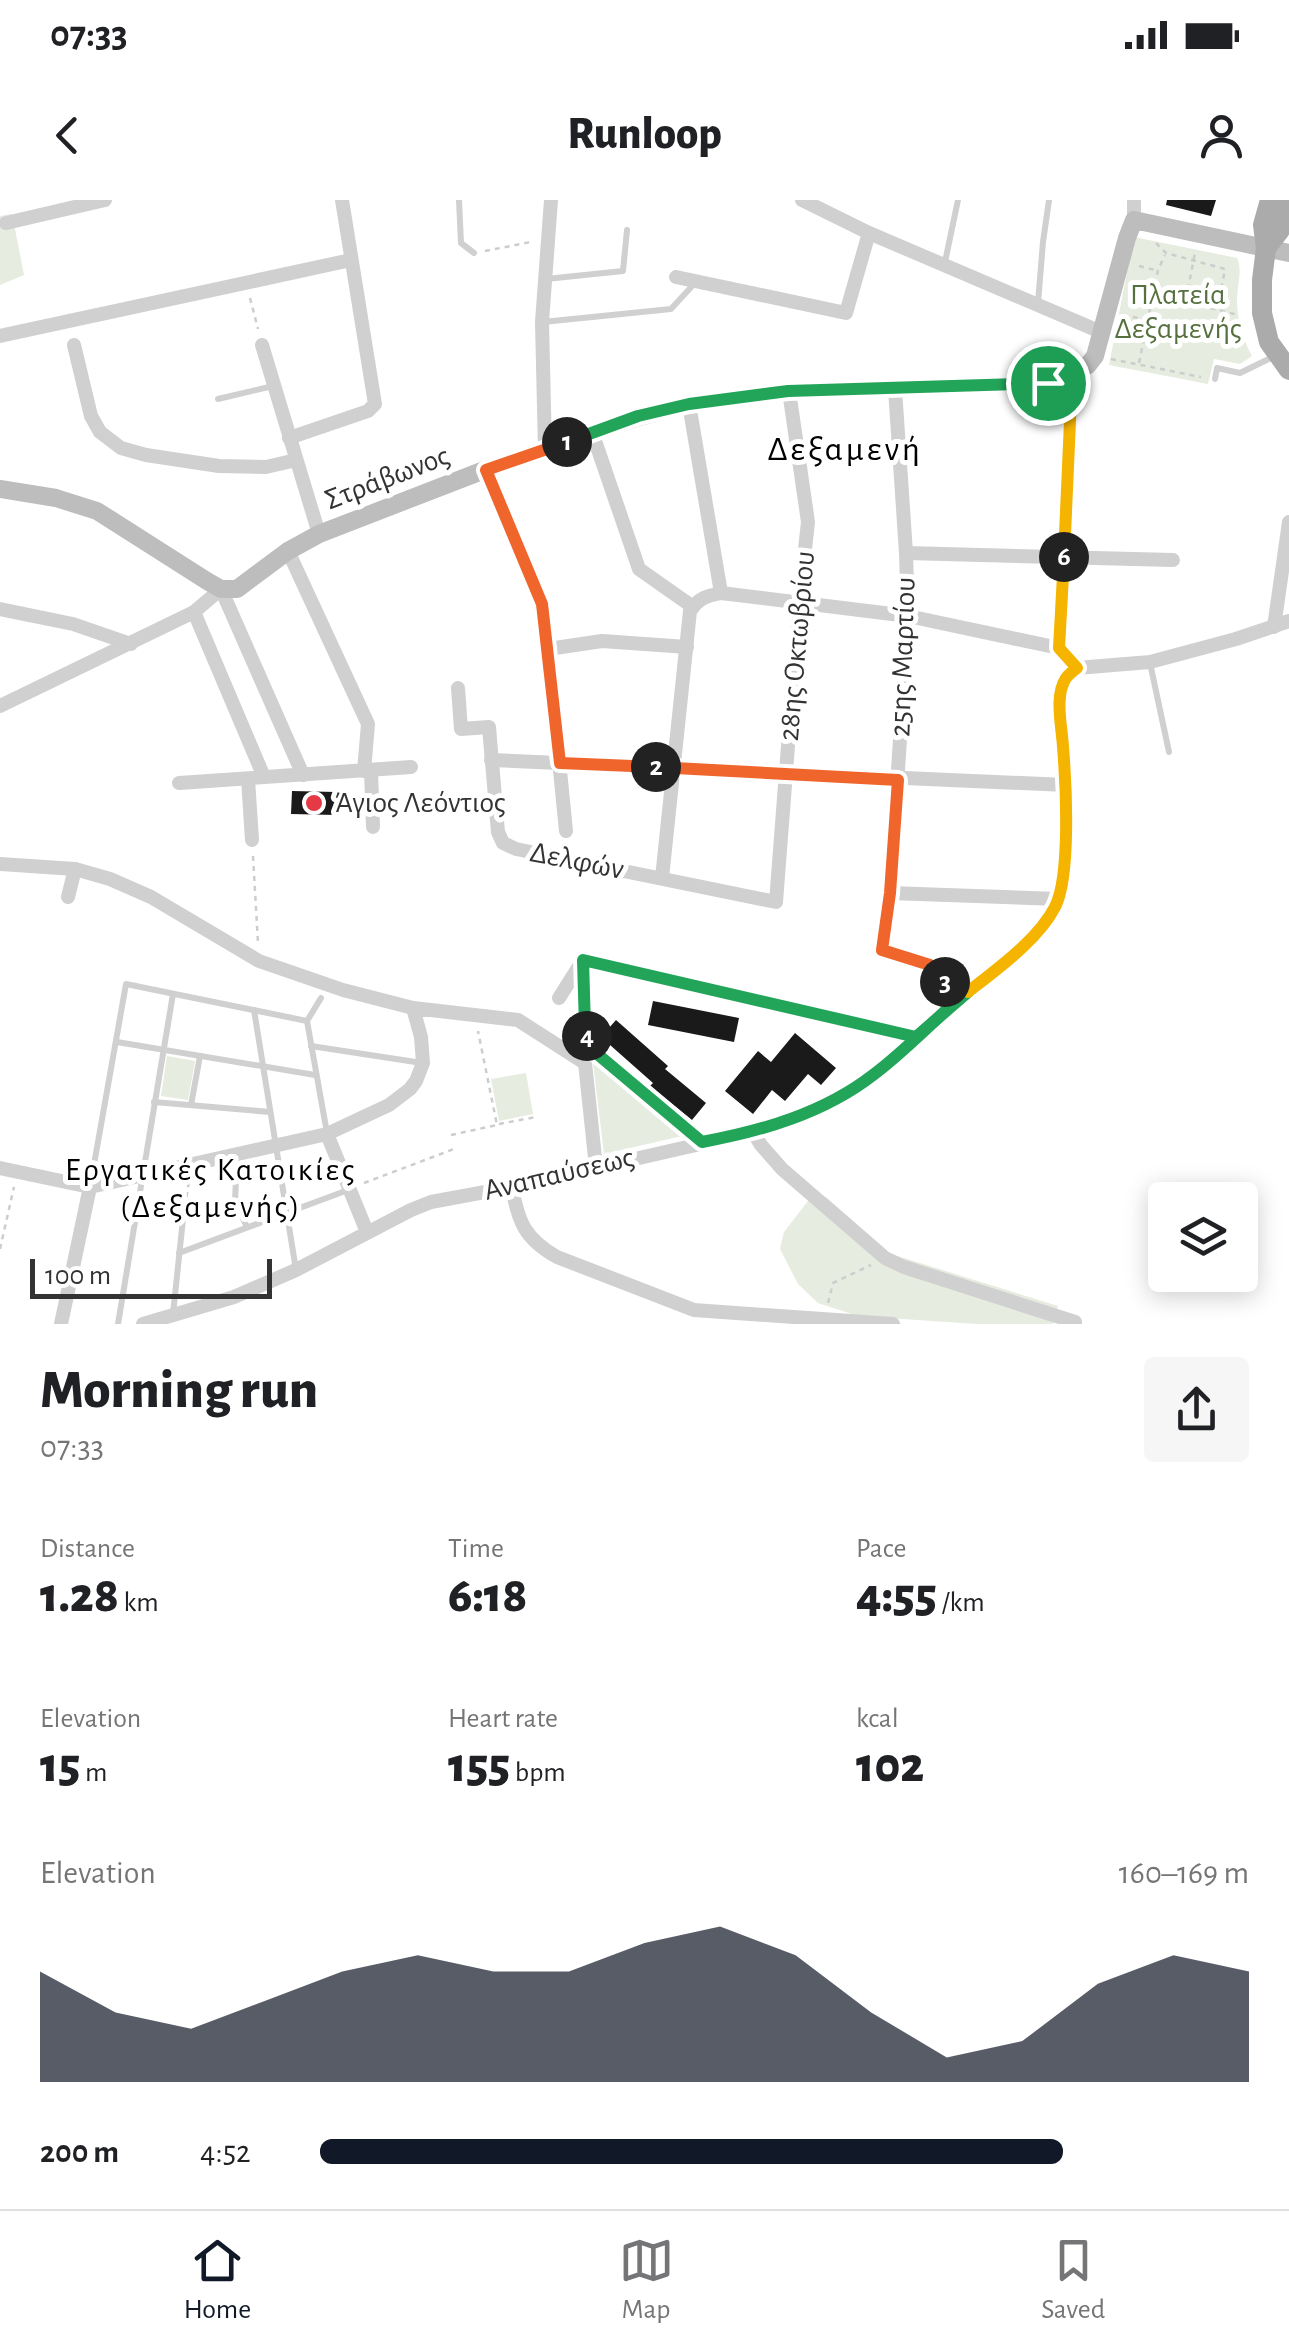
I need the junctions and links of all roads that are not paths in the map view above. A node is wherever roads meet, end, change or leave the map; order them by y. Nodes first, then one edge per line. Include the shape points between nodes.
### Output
1 (105, 200) edge
2 (342, 200) edge
3 (459, 200) edge
4 (550, 200) edge
5 (802, 200) edge
6 (958, 200) edge
7 (1049, 200) edge
8 (1134, 200) edge
9 (1270, 200) edge
10 (1287, 200) edge
11 (1134, 220) junction
12 (6, 223) dead end
13 (627, 230) dead end
14 (869, 233) junction
15 (1266, 248) junction
16 (474, 253) road end
17 (1289, 253) edge
18 (351, 260) junction
19 (944, 266) junction
20 (676, 277) dead end
21 (544, 280) junction
22 (696, 282) junction
23 (1038, 306) junction
24 (542, 322) junction
25 (1101, 332) junction
26 (0, 336) edge
27 (262, 345) road end
28 (74, 346) dead end
29 (1283, 362) edge
30 (1212, 379) road end
31 (274, 386) junction
32 (895, 389) junction
33 (788, 391) junction
34 (218, 399) dead end
35 (689, 404) junction
36 (592, 432) junction
37 (289, 438) junction
38 (545, 450) junction
39 (296, 460) junction
40 (1070, 462) road end
41 (486, 470) junction
42 (0, 488) edge
43 (1289, 522) edge
44 (320, 534) junction
45 (288, 551) junction
46 (906, 553) junction
47 (1064, 558) junction
48 (1173, 560) dead end
49 (221, 589) junction
50 (721, 593) junction
51 (799, 603) junction
52 (695, 604) junction
53 (0, 609) edge
54 (194, 612) junction
55 (908, 616) junction
56 (1282, 624) edge
57 (130, 644) junction
58 (686, 647) junction
59 (1059, 648) junction
60 (548, 649) junction
61 (1150, 662) junction
62 (1077, 668) junction
63 (458, 688) dead end
64 (0, 706) edge
65 (1169, 752) dead end
66 (491, 760) junction
67 (560, 763) junction
68 (411, 766) dead end
69 (673, 768) junction
70 (367, 771) junction
71 (786, 773) junction
72 (303, 775) junction
73 (264, 777) junction
74 (248, 778) junction
75 (898, 780) junction
76 (179, 783) dead end
77 (1066, 786) junction
78 (374, 827) dead end
79 (566, 831) dead end
80 (252, 840) road end
81 (0, 864) edge
82 (76, 870) junction
83 (662, 878) junction
84 (890, 893) junction
85 (68, 897) dead end
86 (1058, 899) junction
87 (776, 902) joint
88 (882, 950) joint
89 (172, 994) junction
90 (321, 998) dead end
91 (559, 998) dead end
92 (960, 998) junction
93 (413, 1008) junction
94 (254, 1010) junction
95 (307, 1022) junction
96 (916, 1037) junction
97 (117, 1042) junction
98 (311, 1046) junction
99 (163, 1050) junction
100 (200, 1056) junction
101 (424, 1063) junction
102 (262, 1066) junction
103 (315, 1075) junction
104 (154, 1102) junction
105 (191, 1106) junction
106 (270, 1112) junction
107 (754, 1132) junction
108 (326, 1134) junction
109 (275, 1145) junction
110 (237, 1154) junction
111 (596, 1167) junction
112 (0, 1168) edge
113 (143, 1175) junction
114 (90, 1186) junction
115 (512, 1186) junction
116 (349, 1189) junction
117 (286, 1211) junction
118 (183, 1218) road end
119 (247, 1226) junction
120 (367, 1232) junction
121 (179, 1254) junction
122 (296, 1270) junction
123 (173, 1315) junction
124 (1077, 1323) edge
125 (61, 1324) edge
126 (118, 1324) edge
127 (144, 1324) edge
128 (894, 1324) edge

1 - 12 street
2 - 18 street
3 - 16 lane via 462,242
4 - 21 street
5 - 14 street
6 - 19 lane
7 - 23 lane
8 - 11 street
9 - 15 main road
10 - 15 main road via 1280,230
11 - 15 street
11 - 25 street
13 - 21 lane via 623,271
14 - 19 street
14 - 22 street via 846,313
15 - 17 street
15 - 29 main road via 1262,313 1266,336
18 - 26 street
18 - 37 street via 375,404
19 - 23 street
20 - 22 street
21 - 24 street
22 - 24 lane via 671,310
23 - 25 street
24 - 38 street
25 - 32 street, Στράβωνος via 1088,366 1062,381
27 - 31 street
28 - 39 street via 91,416 121,448 219,466
29 - 30 lane via 1240,373 1217,368
31 - 34 lane
31 - 37 street
32 - 33 street, Στράβωνος
32 - 46 street, 25ης Μαρτίου
33 - 35 street, Στράβωνος
33 - 51 street, 28ης Οκτωβρίου via 808,522
35 - 36 street, Στράβωνος
35 - 50 street
36 - 38 street, Στράβωνος
36 - 52 street via 639,568
37 - 39 street
38 - 41 street, Στράβωνος
39 - 44 street
40 - 47 street
41 - 44 street, Στράβωνος
41 - 60 street via 542,604
42 - 49 street via 97,511
43 - 56 street
44 - 45 street, Στράβωνος
45 - 49 street, Στράβωνος via 243,586
45 - 70 street via 368,724
46 - 47 street
46 - 55 street, 25ης Μαρτίου
47 - 48 street
47 - 59 street
49 - 54 street, Στράβωνος
49 - 72 street
50 - 51 street
50 - 52 street
51 - 55 street
51 - 71 street, 28ης Οκτωβρίου
52 - 58 street
53 - 57 street
54 - 57 street, Στράβωνος
54 - 73 street
55 - 59 street
55 - 75 street, 25ης Μαρτίου
56 - 61 street
57 - 64 street, Στράβωνος
58 - 60 street via 602,641
58 - 69 street
59 - 62 street
60 - 67 street
61 - 62 street
61 - 65 lane
62 - 77 street, Αναπαύσεως via 1066,678 1060,706
63 - 66 street, Δελφών via 461,729 489,728
66 - 67 street
66 - 83 street, Δελφών via 503,843
67 - 69 street
67 - 79 street
68 - 70 street
69 - 71 street
69 - 83 street
70 - 72 street
70 - 78 street
71 - 75 street
71 - 87 street, 28ης Οκτωβρίου
72 - 73 street
73 - 74 street
74 - 76 street
74 - 80 street
75 - 77 street
75 - 84 street, 25ης Μαρτίου
77 - 86 street, Αναπαύσεως
81 - 82 street
82 - 85 street
82 - 93 street via 151,897 259,960
83 - 87 street, Δελφών
84 - 86 street
84 - 88 street, 25ης Μαρτίου
86 - 92 street, Αναπαύσεως via 1020,948
88 - 92 lane, 25ης Μαρτίου via 930,965
89 - 94 lane
89 - 97 lane via 126,984
89 - 99 lane
90 - 95 lane
91 - 96 street via 583,960
92 - 96 street, Αναπαύσεως
93 - 101 street
93 - 111 street via 518,1020 585,1064
94 - 95 lane
94 - 102 lane
95 - 98 lane
96 - 107 street, Αναπαύσεως via 859,1086
97 - 99 lane
97 - 114 lane
98 - 101 lane
98 - 103 lane
99 - 100 lane
99 - 104 lane
100 - 102 lane
100 - 105 lane
101 - 108 street via 410,1089 389,1105
102 - 103 lane
102 - 106 lane
103 - 108 lane
104 - 105 lane
104 - 113 lane
105 - 106 lane
106 - 109 lane
107 - 111 street, Αναπαύσεως
107 - 124 street via 782,1169 886,1258
108 - 109 street
108 - 116 street
109 - 110 street
109 - 117 lane
110 - 113 street
110 - 119 lane via 235,1202
111 - 115 street, Αναπαύσεως
112 - 114 street
113 - 114 street
113 - 126 lane
114 - 125 street
115 - 120 street, Αναπαύσεως via 430,1202
115 - 128 street via 522,1226 556,1257 694,1310
116 - 117 lane
116 - 120 street
117 - 119 lane
117 - 122 lane
118 - 121 lane
119 - 121 lane
120 - 122 street, Αναπαύσεως
121 - 123 lane
122 - 123 street, Αναπαύσεως
123 - 127 street, Αναπαύσεως

